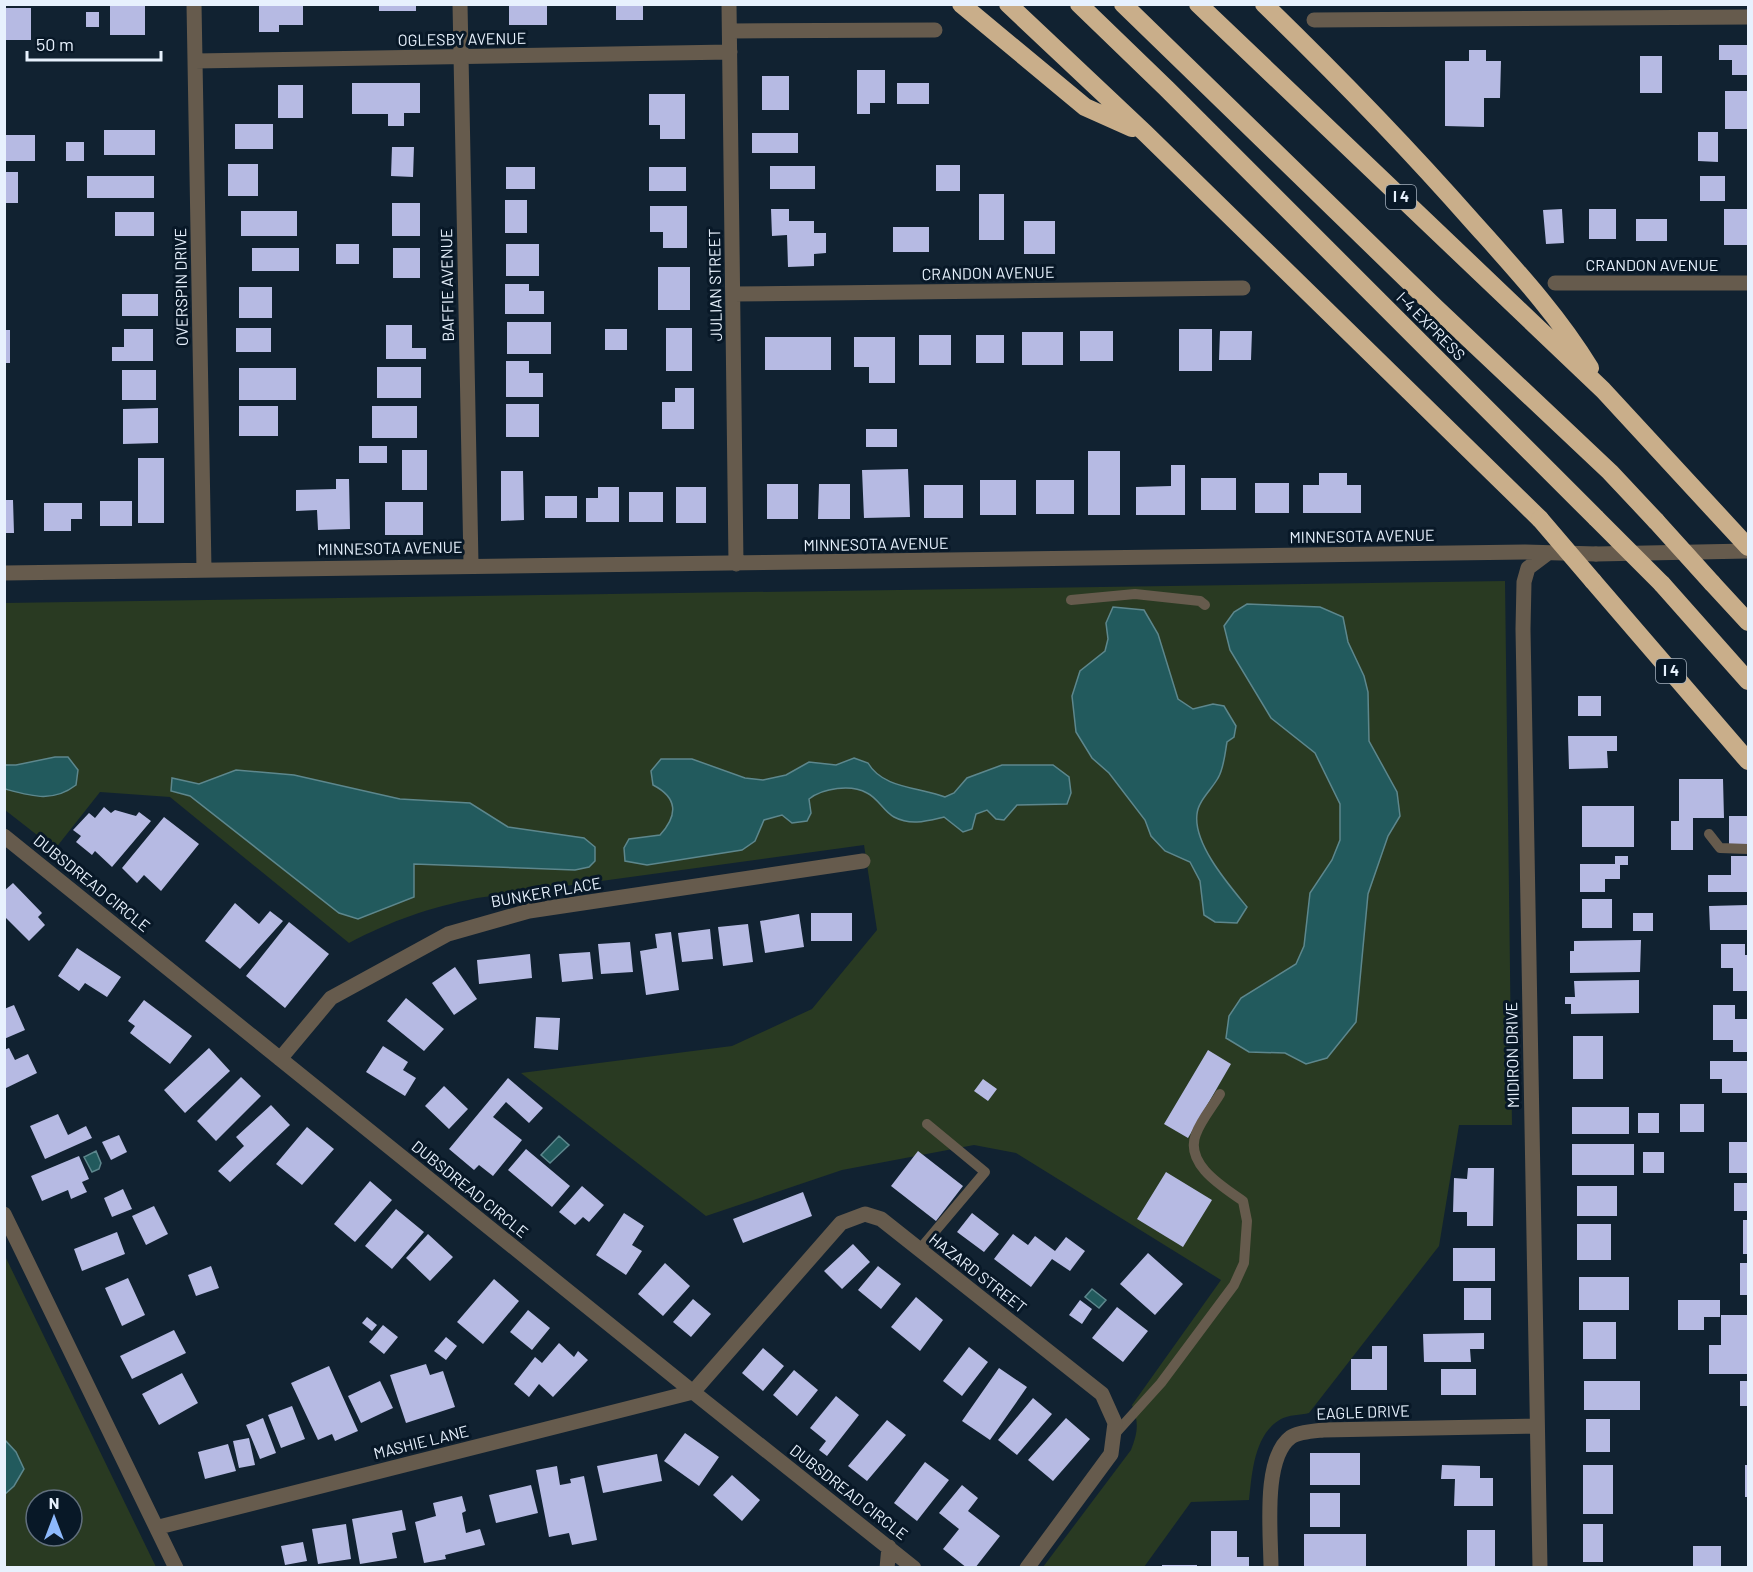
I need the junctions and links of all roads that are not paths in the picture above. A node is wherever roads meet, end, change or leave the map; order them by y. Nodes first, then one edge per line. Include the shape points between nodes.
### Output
1 (194, 4) edge
2 (460, 4) edge
3 (729, 4) edge
4 (961, 4) edge
5 (1008, 4) edge
6 (1078, 4) edge
7 (1123, 4) edge
8 (1198, 4) edge
9 (1264, 4) edge
10 (1749, 17) edge
11 (1314, 20) dead end
12 (935, 30) dead end
13 (730, 31) junction
14 (730, 52) junction
15 (461, 57) junction
16 (195, 61) junction
17 (1145, 133) junction
18 (1555, 283) dead end
19 (1749, 283) edge
20 (1243, 288) dead end
21 (733, 294) junction
22 (1603, 390) junction
23 (1749, 549) edge
24 (1549, 553) junction
25 (471, 564) junction
26 (736, 564) junction
27 (204, 570) junction
28 (4, 573) edge
29 (1071, 600) dead end
30 (1205, 605) dead end
31 (1749, 622) edge
32 (1749, 681) edge
33 (1749, 761) edge
34 (1709, 834) dead end
35 (4, 836) edge
36 (1749, 849) edge
37 (863, 861) dead end
38 (280, 1059) junction
39 (1220, 1094) dead end
40 (927, 1124) dead end
41 (4, 1214) edge
42 (920, 1250) junction
43 (693, 1392) junction
44 (1537, 1426) junction
45 (1114, 1435) junction
46 (159, 1527) junction
47 (889, 1547) junction
48 (176, 1568) edge
49 (887, 1568) edge
50 (914, 1568) edge
51 (1027, 1568) edge
52 (1271, 1568) edge
53 (1540, 1568) edge

1 - 16 street, OVERSPIN DRIVE
2 - 15 street, BAFFIE AVENUE
3 - 13 street, JULIAN STREET
4 - 17 highway via 1085,107
5 - 17 highway, I 4
6 - 32 highway, I-4 EXPRESS, bridge via 1662,584
7 - 31 highway, I-4 EXPRESS, bridge via 1610,472
8 - 22 highway, I 4
9 - 22 highway via 1448,193 1531,287 1567,331
10 - 11 street
12 - 13 street
13 - 14 street, JULIAN STREET
14 - 15 street, OGLESBY AVENUE
14 - 21 street, JULIAN STREET
15 - 16 street, OGLESBY AVENUE
15 - 25 street, BAFFIE AVENUE
16 - 27 street, OVERSPIN DRIVE
17 - 33 highway, I 4, bridge via 1540,519
18 - 19 street, CRANDON AVENUE
20 - 21 street, CRANDON AVENUE
21 - 26 street, JULIAN STREET
22 - 23 highway, I 4
23 - 24 street, MINNESOTA AVENUE
24 - 26 street, MINNESOTA AVENUE
24 - 44 street, MIDIRON DRIVE via 1527,568 1523,629
25 - 26 street, MINNESOTA AVENUE
25 - 27 street, MINNESOTA AVENUE
27 - 28 street, MINNESOTA AVENUE
29 - 30 lane via 1136,594 1200,601
34 - 36 lane via 1720,849
35 - 38 street, DUBSDREAD CIRCLE
37 - 38 street, BUNKER PLACE via 529,912 448,934 331,998
38 - 43 street, DUBSDREAD CIRCLE
39 - 45 lane via 1195,1135 1195,1153 1212,1181 1243,1201 1247,1221 1244,1263 1234,1285 1161,1383
40 - 42 lane via 985,1172
41 - 46 street
42 - 43 street, HAZARD STREET via 881,1219 866,1214 841,1223
42 - 45 street, HAZARD STREET via 1102,1394 1115,1423
43 - 46 street, MASHIE LANE
43 - 47 street, DUBSDREAD CIRCLE
44 - 52 street, EAGLE DRIVE via 1323,1430 1291,1436 1280,1450 1271,1474
44 - 53 street, MIDIRON DRIVE
45 - 51 street via 1111,1454
46 - 48 street
47 - 49 street
47 - 50 street, DUBSDREAD CIRCLE

